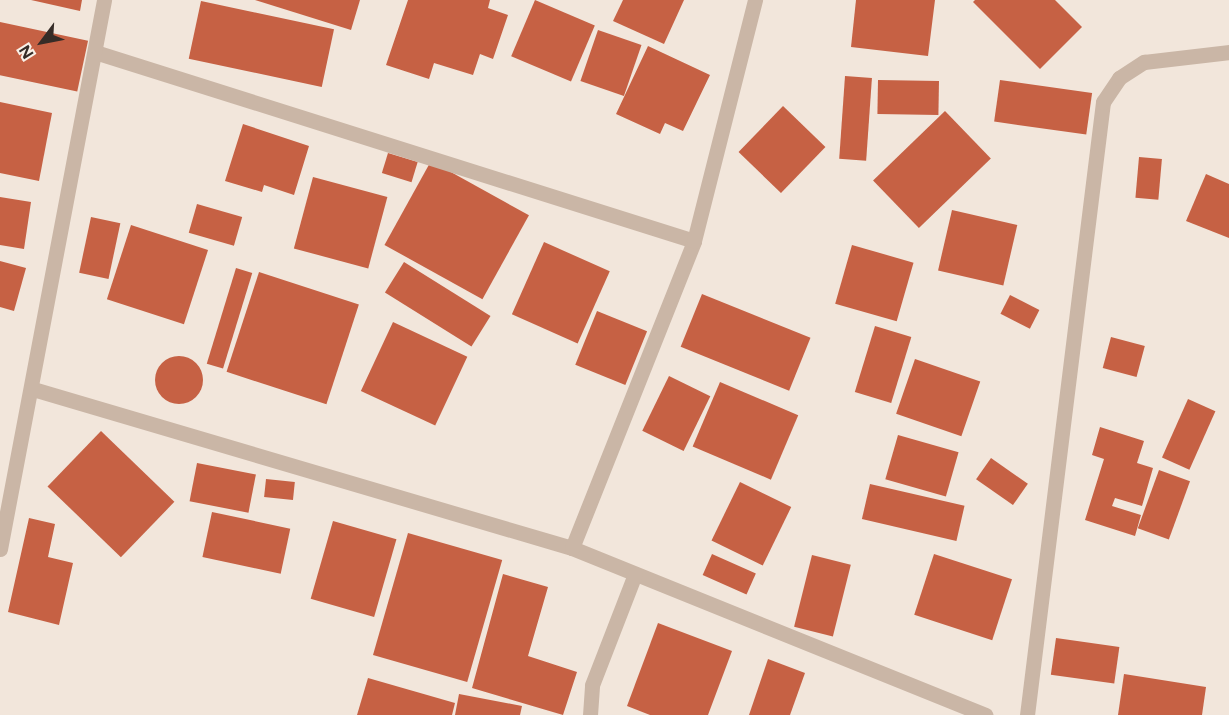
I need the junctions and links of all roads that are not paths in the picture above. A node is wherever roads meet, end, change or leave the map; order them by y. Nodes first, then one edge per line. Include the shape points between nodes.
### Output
1 (104, 0) edge
2 (755, 0) edge
3 (95, 52) junction
4 (1229, 52) edge
5 (694, 241) junction
6 (33, 389) junction
7 (572, 548) junction
8 (0, 549) edge
9 (635, 574) junction
10 (590, 715) edge
11 (986, 715) edge
12 (1027, 715) edge

1 - 3 street
2 - 5 street
3 - 5 street
3 - 6 street
4 - 12 street via 1144,62 1119,78 1103,102
5 - 7 street
6 - 7 street
6 - 8 street
7 - 9 street
9 - 10 street via 592,685
9 - 11 street

